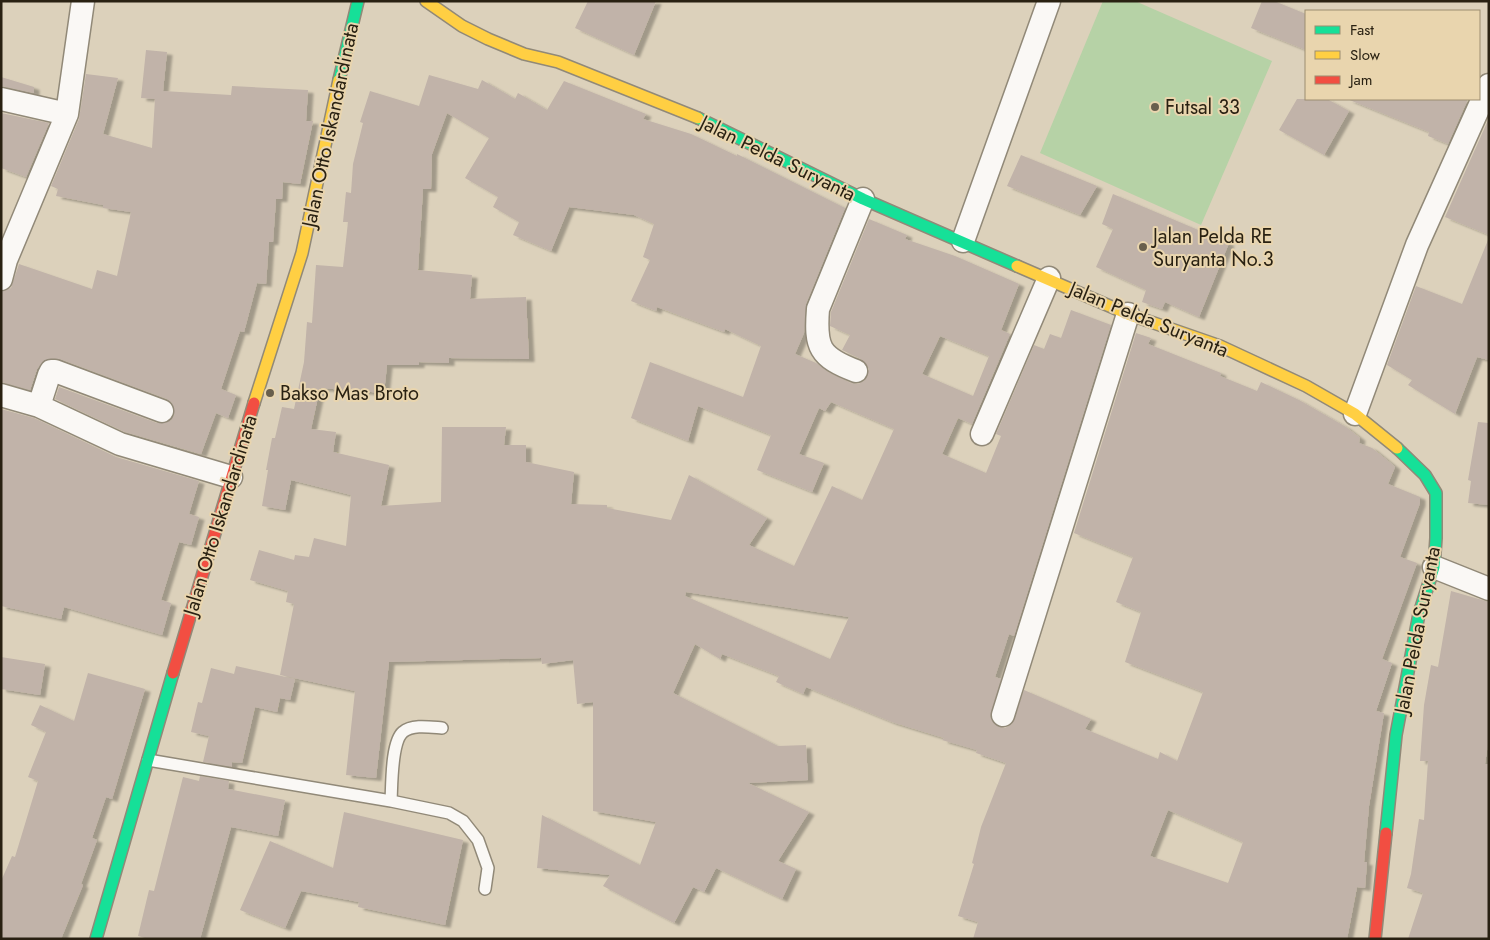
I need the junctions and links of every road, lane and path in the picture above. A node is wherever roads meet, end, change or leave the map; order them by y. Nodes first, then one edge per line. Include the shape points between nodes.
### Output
1 (83, 1) edge
2 (358, 1) edge
3 (426, 1) edge
4 (1049, 1) edge
5 (1488, 87) edge
6 (1, 98) edge
7 (67, 114) junction
8 (863, 199) junction
9 (11, 223) edge
10 (963, 242) junction
11 (2, 275) edge
12 (1049, 278) junction
13 (1128, 314) junction
14 (856, 371) dead end
15 (1, 396) edge
16 (39, 406) junction
17 (162, 411) dead end
18 (1355, 414) junction
19 (982, 434) dead end
20 (230, 477) junction
21 (1434, 567) junction
22 (1489, 589) edge
23 (1003, 715) dead end
24 (442, 728) dead end
25 (148, 760) junction
26 (391, 801) junction
27 (485, 889) dead end
28 (96, 939) edge
29 (1375, 939) edge

1 - 7 street
2 - 20 street, Jalan Otto Iskandardinata via 302,253
3 - 8 street, Jalan Pelda Suryanta via 462,26 488,39 524,54 558,62 715,125
4 - 10 street
5 - 18 street via 1417,245
6 - 7 street
7 - 9 street
8 - 10 street, Jalan Pelda Suryanta
8 - 14 street via 818,309 816,328 822,353 836,364
9 - 11 street
10 - 12 street, Jalan Pelda Suryanta
12 - 13 street, Jalan Pelda Suryanta
12 - 19 street
13 - 18 street, Jalan Pelda Suryanta via 1220,346 1306,386
13 - 23 street
15 - 16 street
16 - 17 street via 49,375 55,371
16 - 20 street via 120,444
18 - 21 street, Jalan Pelda Suryanta via 1403,453 1436,493
20 - 25 street, Jalan Otto Iskandardinata
21 - 22 street
21 - 29 street, Jalan Pelda Suryanta via 1419,614 1396,735
24 - 26 lane via 412,728 399,737
25 - 26 lane
25 - 28 street, Jalan Otto Iskandardinata
26 - 27 lane via 449,813 463,821 478,840 488,868

